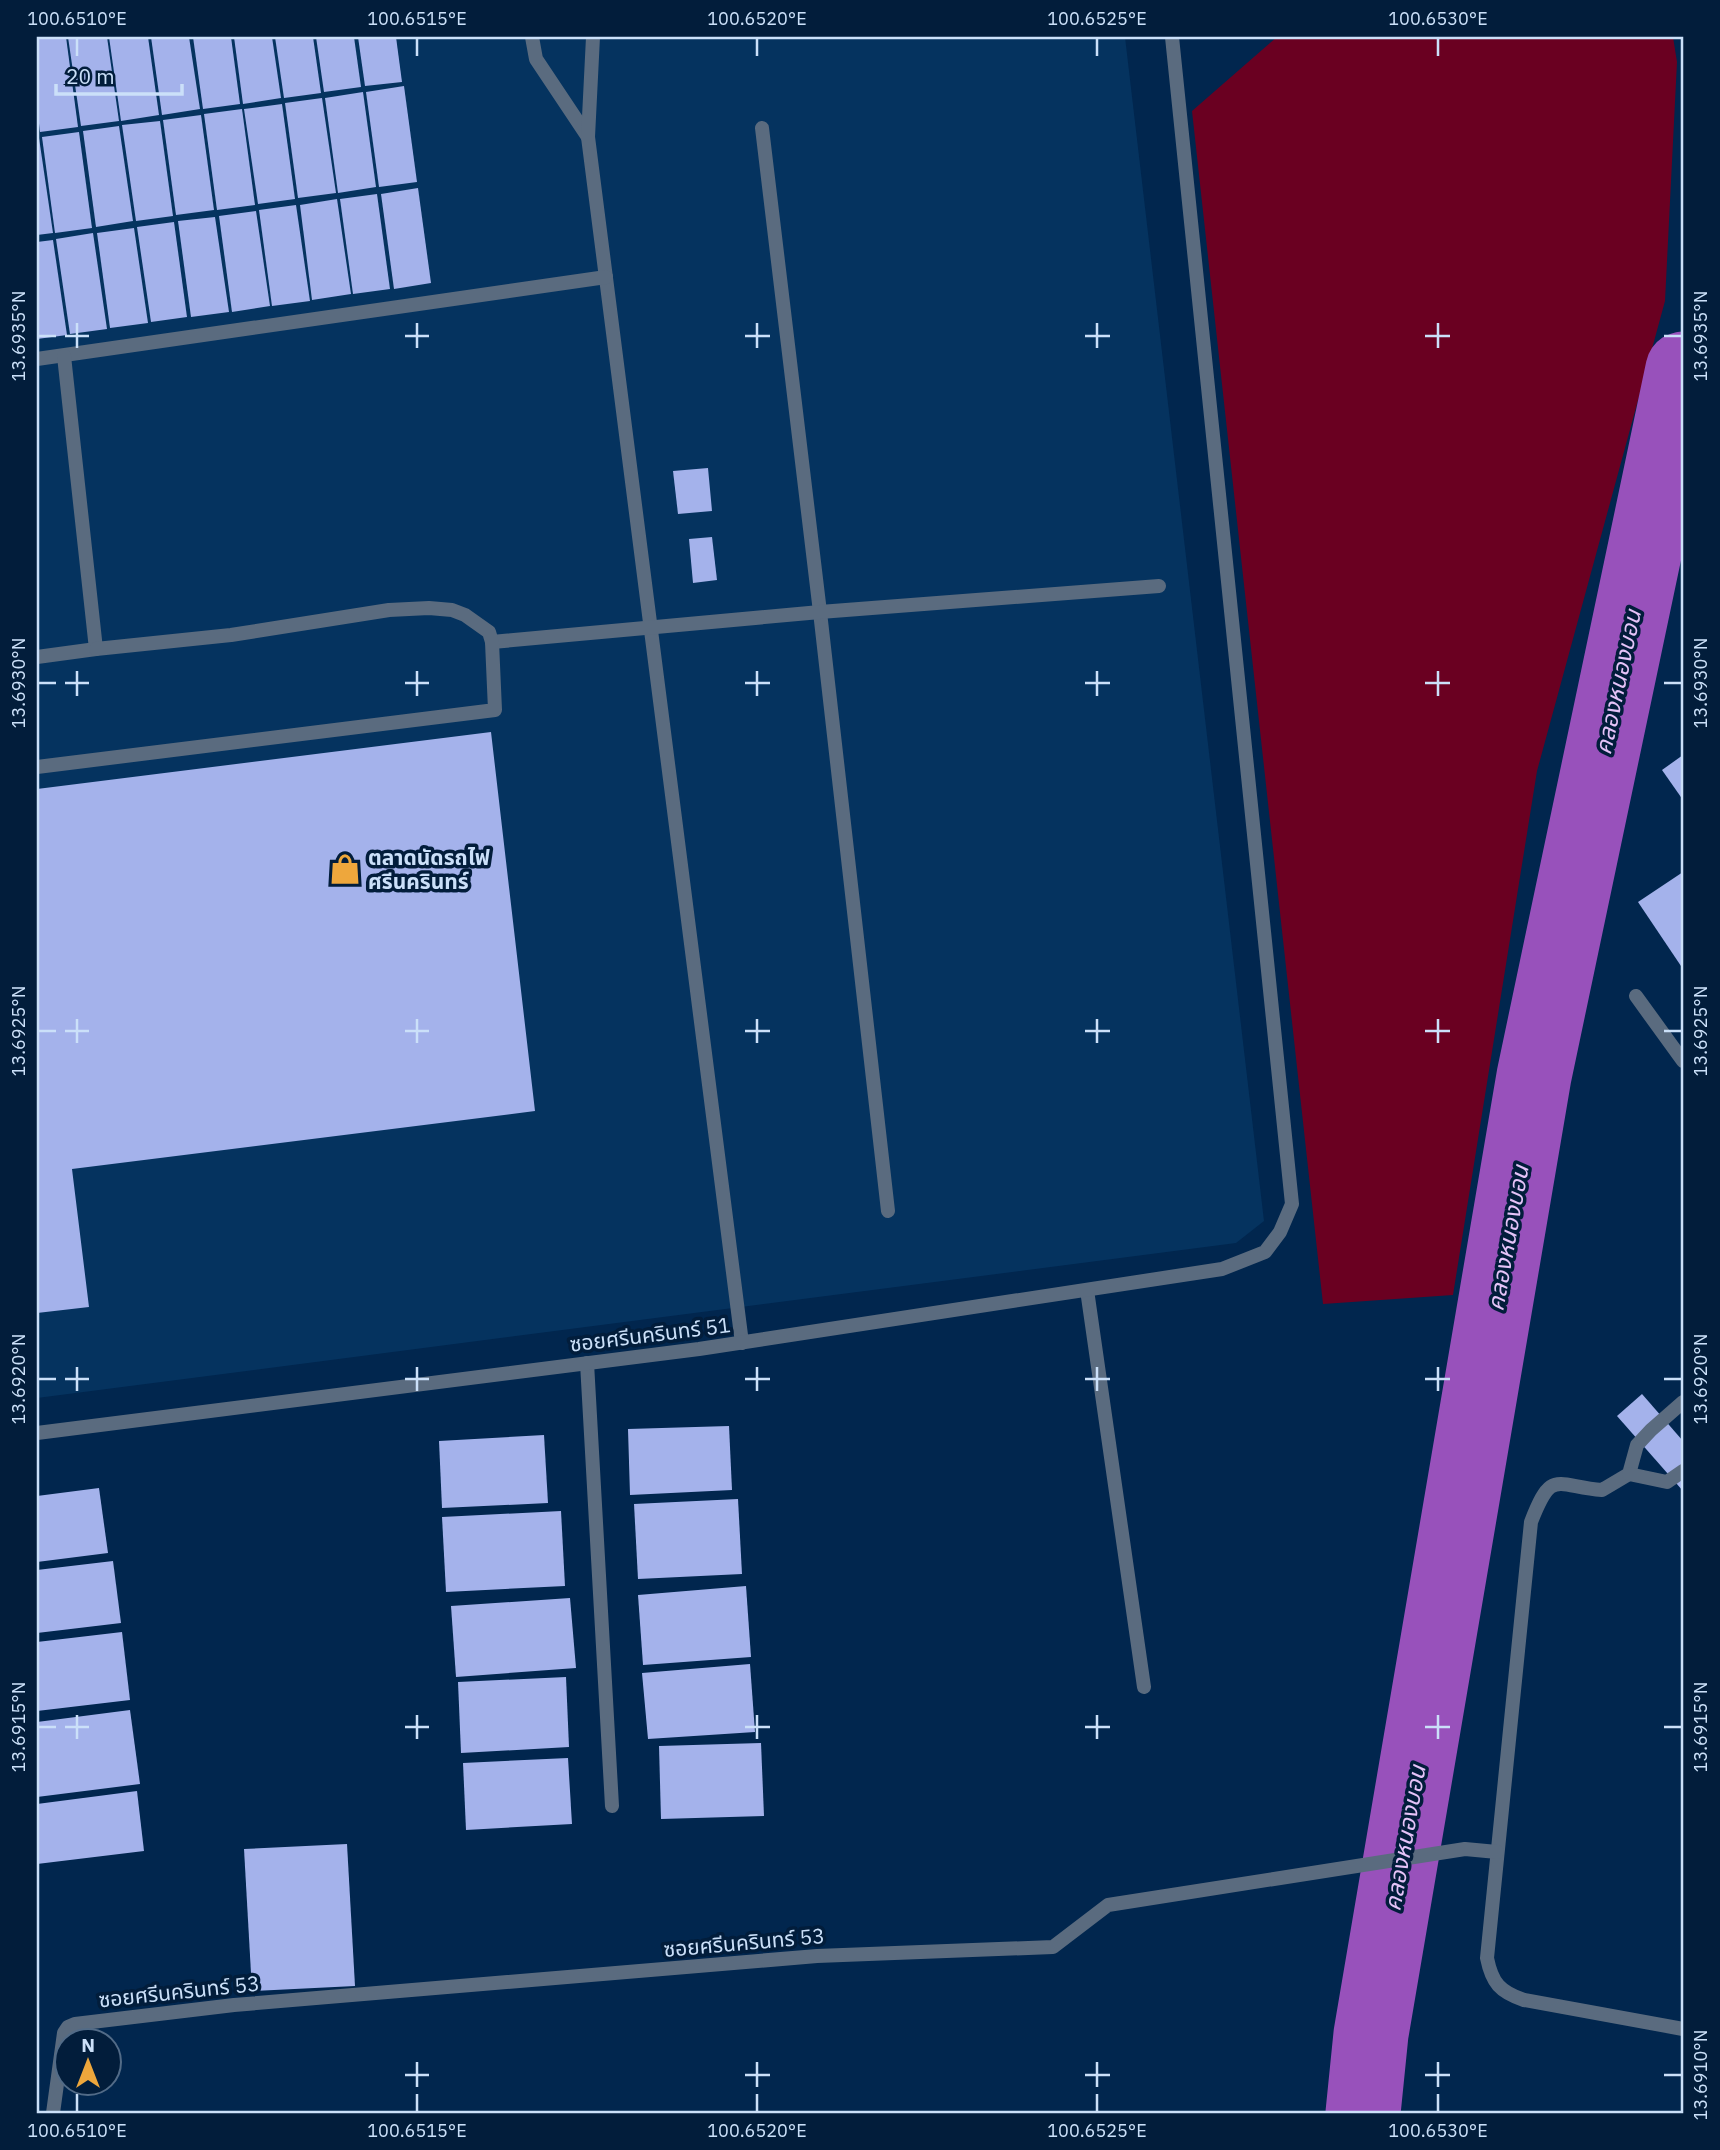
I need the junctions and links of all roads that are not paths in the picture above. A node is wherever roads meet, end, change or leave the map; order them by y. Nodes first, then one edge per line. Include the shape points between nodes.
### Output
1 (532, 37) edge
2 (593, 37) edge
3 (1172, 37) edge
4 (762, 128) dead end
5 (588, 136) junction
6 (606, 277) junction
7 (64, 356) junction
8 (37, 359) edge
9 (1159, 586) dead end
10 (820, 612) junction
11 (650, 628) junction
12 (492, 642) junction
13 (96, 649) junction
14 (37, 657) edge
15 (37, 767) edge
16 (1636, 996) dead end
17 (1683, 1061) edge
18 (888, 1211) dead end
19 (1087, 1290) junction
20 (742, 1343) junction
21 (587, 1363) junction
22 (1683, 1402) edge
23 (37, 1433) edge
24 (1683, 1471) edge
25 (1629, 1474) junction
26 (1144, 1686) dead end
27 (612, 1805) dead end
28 (1497, 1852) junction
29 (1683, 2029) edge
30 (52, 2113) edge

1 - 5 street via 536,59
2 - 5 street
3 - 19 street, ซอยศรีนครินทร์ 51 via 1292,1205 1265,1252 1222,1269
4 - 10 street
5 - 6 street
6 - 7 street
6 - 11 street
7 - 8 street
7 - 13 street
9 - 10 street
10 - 11 street
10 - 18 street
11 - 12 street
11 - 20 street
12 - 13 street via 489,632 465,614 429,608
12 - 15 street via 495,710
13 - 14 street
16 - 17 street
19 - 20 street, ซอยศรีนครินทร์ 51
19 - 26 street
20 - 21 street, ซอยศรีนครินทร์ 51
21 - 23 street, ซอยศรีนครินทร์ 51
21 - 27 street
22 - 25 street via 1637,1445
24 - 25 street via 1667,1482
25 - 28 street via 1601,1490 1553,1484 1531,1522
28 - 29 street via 1487,1958 1497,1985 1524,2000
28 - 30 street, ซอยศรีนครินทร์ 53 via 1465,1849 1108,1905 1053,1947 817,1956 234,2005 75,2024 64,2033

